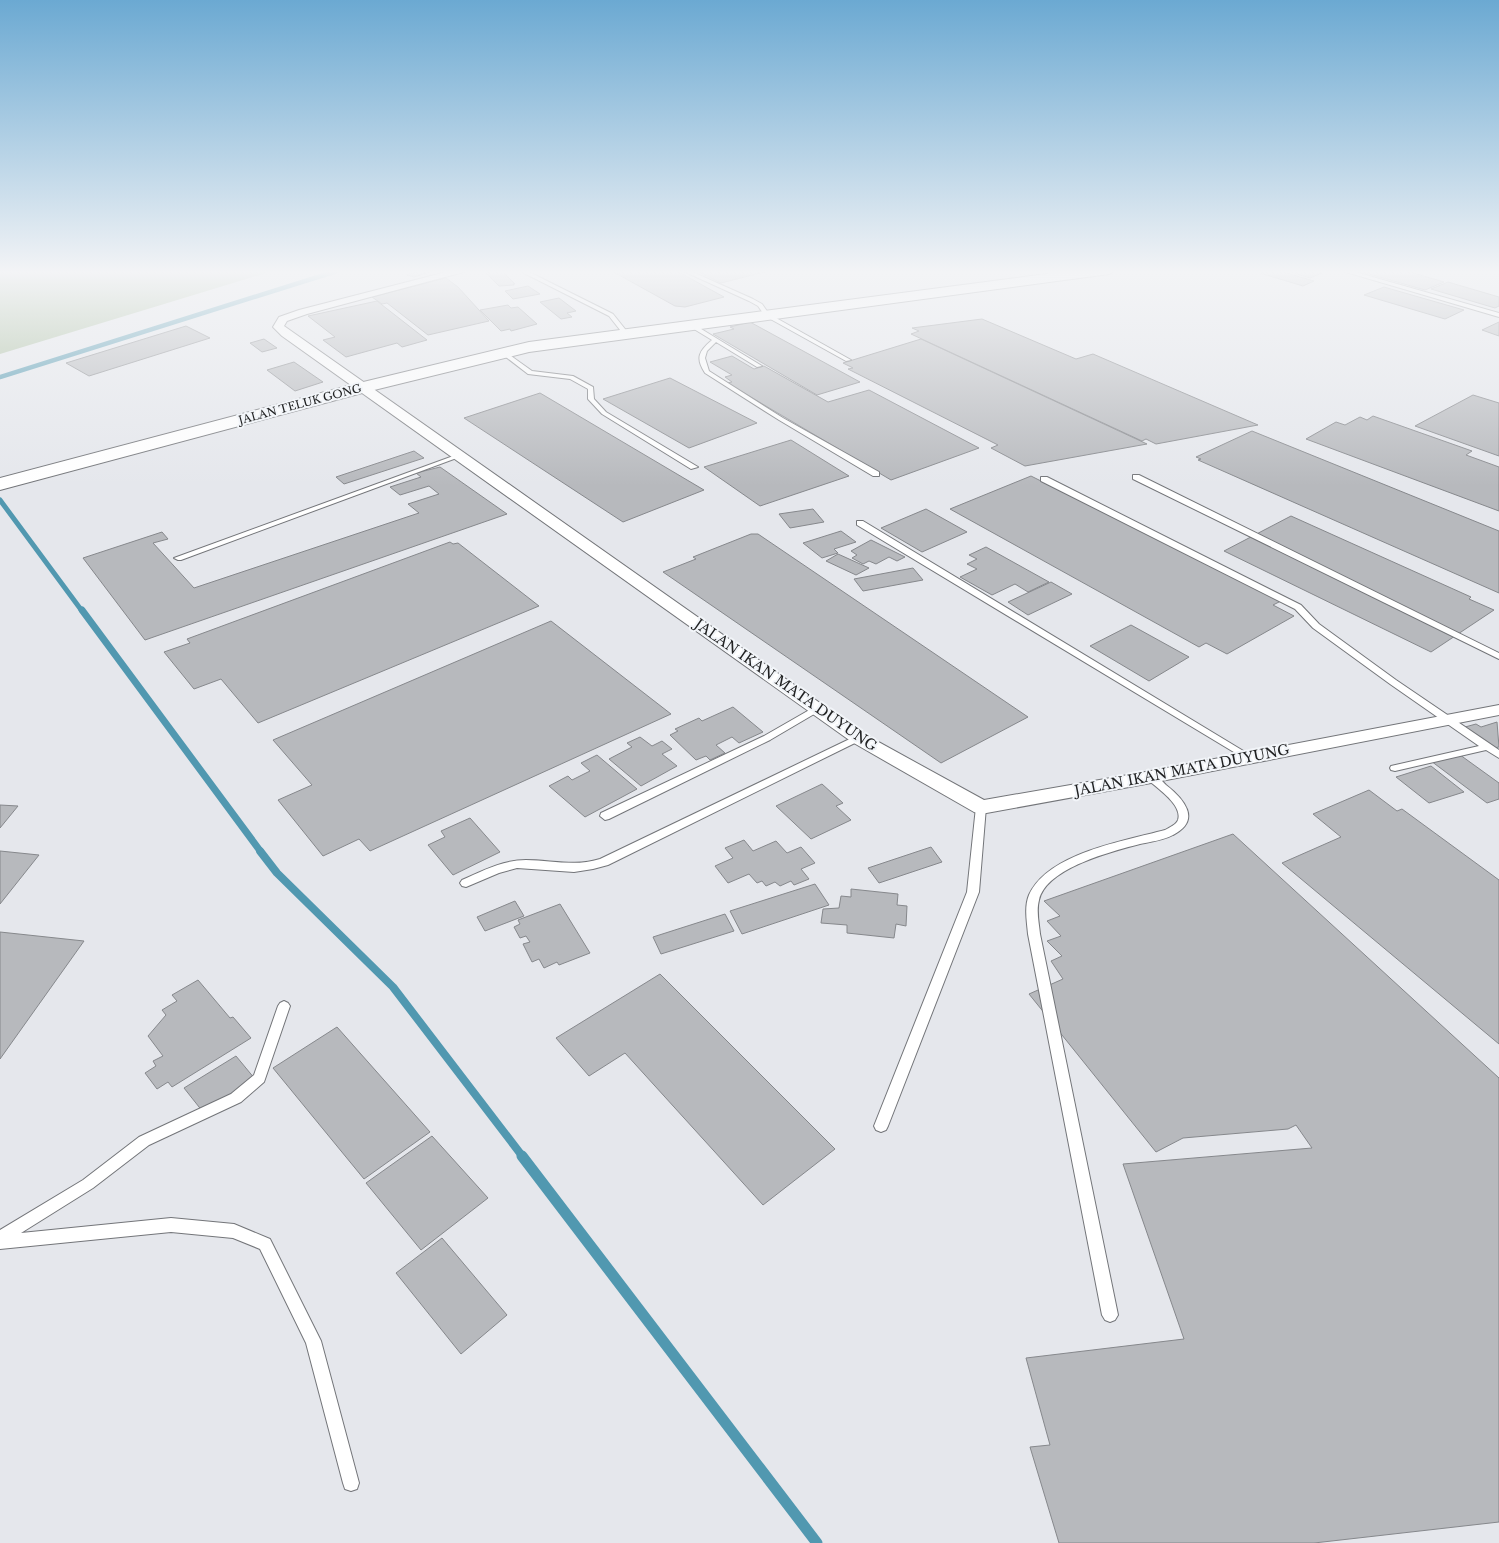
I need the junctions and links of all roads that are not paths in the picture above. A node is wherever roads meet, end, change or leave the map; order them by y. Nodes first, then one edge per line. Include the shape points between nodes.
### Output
1 (297, 342) edge
2 (575, 342) edge
3 (713, 342) edge
4 (718, 342) edge
5 (816, 342) edge
6 (504, 353) junction
7 (848, 360) dead end
8 (759, 366) dead end
9 (361, 388) junction
10 (458, 456) junction
11 (694, 467) dead end
12 (876, 474) dead end
13 (1136, 477) dead end
14 (1044, 478) dead end
15 (8, 482) edge
16 (860, 523) dead end
17 (178, 558) dead end
18 (1499, 656) edge
19 (818, 708) junction
20 (1499, 710) edge
21 (1448, 719) junction
22 (858, 738) junction
23 (1487, 747) junction
24 (1499, 755) edge
25 (1250, 758) junction
26 (1395, 768) dead end
27 (1151, 777) junction
28 (982, 807) junction
29 (605, 816) dead end
30 (466, 883) dead end
31 (284, 1006) dead end
32 (881, 1126) dead end
33 (0, 1240) edge
34 (1110, 1316) dead end
35 (352, 1483) dead end

1 - 9 street, JALAN IKAN MATA DUYUNG
2 - 6 street, JALAN TELUK GONG
3 - 12 lane via 701,357 707,372
4 - 8 lane
5 - 7 lane
6 - 9 street, JALAN TELUK GONG
6 - 11 lane via 530,373 560,375 591,388 591,399 604,413
9 - 10 street, JALAN IKAN MATA DUYUNG
9 - 15 street, JALAN TELUK GONG
10 - 17 lane
10 - 19 street, JALAN IKAN MATA DUYUNG
13 - 18 lane
14 - 21 lane via 1298,607 1316,626
16 - 25 lane
19 - 22 street, JALAN IKAN MATA DUYUNG
19 - 29 lane via 767,738
20 - 21 street, JALAN IKAN MATA DUYUNG
21 - 23 lane
21 - 25 street, JALAN IKAN MATA DUYUNG
22 - 28 street, JALAN IKAN MATA DUYUNG
22 - 30 lane via 598,864 575,869 524,864 504,867
23 - 24 lane
23 - 26 lane
25 - 27 street, JALAN IKAN MATA DUYUNG
27 - 28 street, JALAN IKAN MATA DUYUNG
27 - 34 lane via 1182,806 1185,816 1181,825 1169,833 1066,864 1040,883 1033,898 1034,934
28 - 32 lane via 972,892
31 - 33 lane via 258,1078 236,1098 144,1141 88,1184
33 - 35 lane via 171,1225 234,1231 265,1244 313,1341

